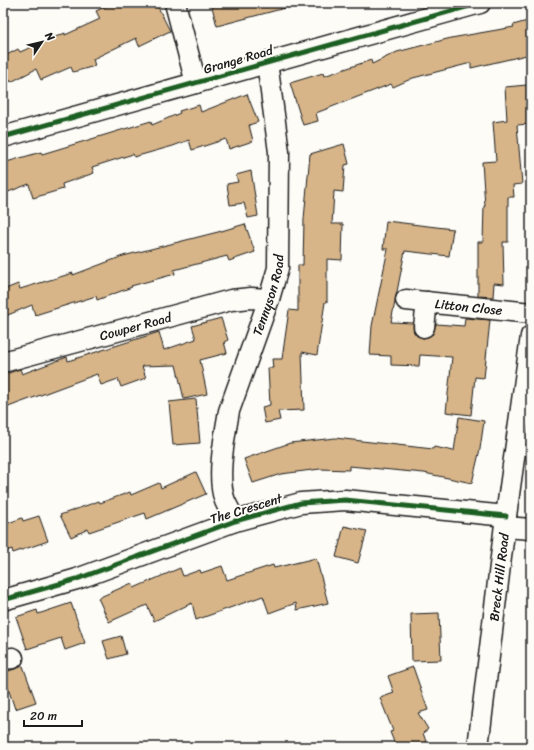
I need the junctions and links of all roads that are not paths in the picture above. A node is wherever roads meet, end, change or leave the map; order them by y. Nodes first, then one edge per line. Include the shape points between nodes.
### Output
1 (175, 3) edge
2 (480, 3) edge
3 (267, 62) junction
4 (196, 83) junction
5 (3, 137) edge
6 (269, 300) junction
7 (406, 300) dead end
8 (427, 302) junction
9 (531, 313) edge
10 (424, 326) dead end
11 (531, 336) edge
12 (3, 362) edge
13 (235, 520) junction
14 (506, 521) junction
15 (531, 529) edge
16 (3, 600) edge
17 (478, 747) edge

1 - 4 street
2 - 3 street, Grange Road
3 - 4 street, Grange Road
3 - 6 street, Tennyson Road via 279,152 279,259
4 - 5 street, Grange Road
6 - 12 street, Cowper Road via 231,300
6 - 13 street, Tennyson Road via 229,411 223,449 224,500
7 - 8 street, Litton Close
8 - 9 street, Litton Close
8 - 10 street
11 - 14 street, Breck Hill Road
13 - 14 street, The Crescent via 301,503 345,500
13 - 16 street, The Crescent via 77,579
14 - 15 street, The Crescent
14 - 17 street, Breck Hill Road

